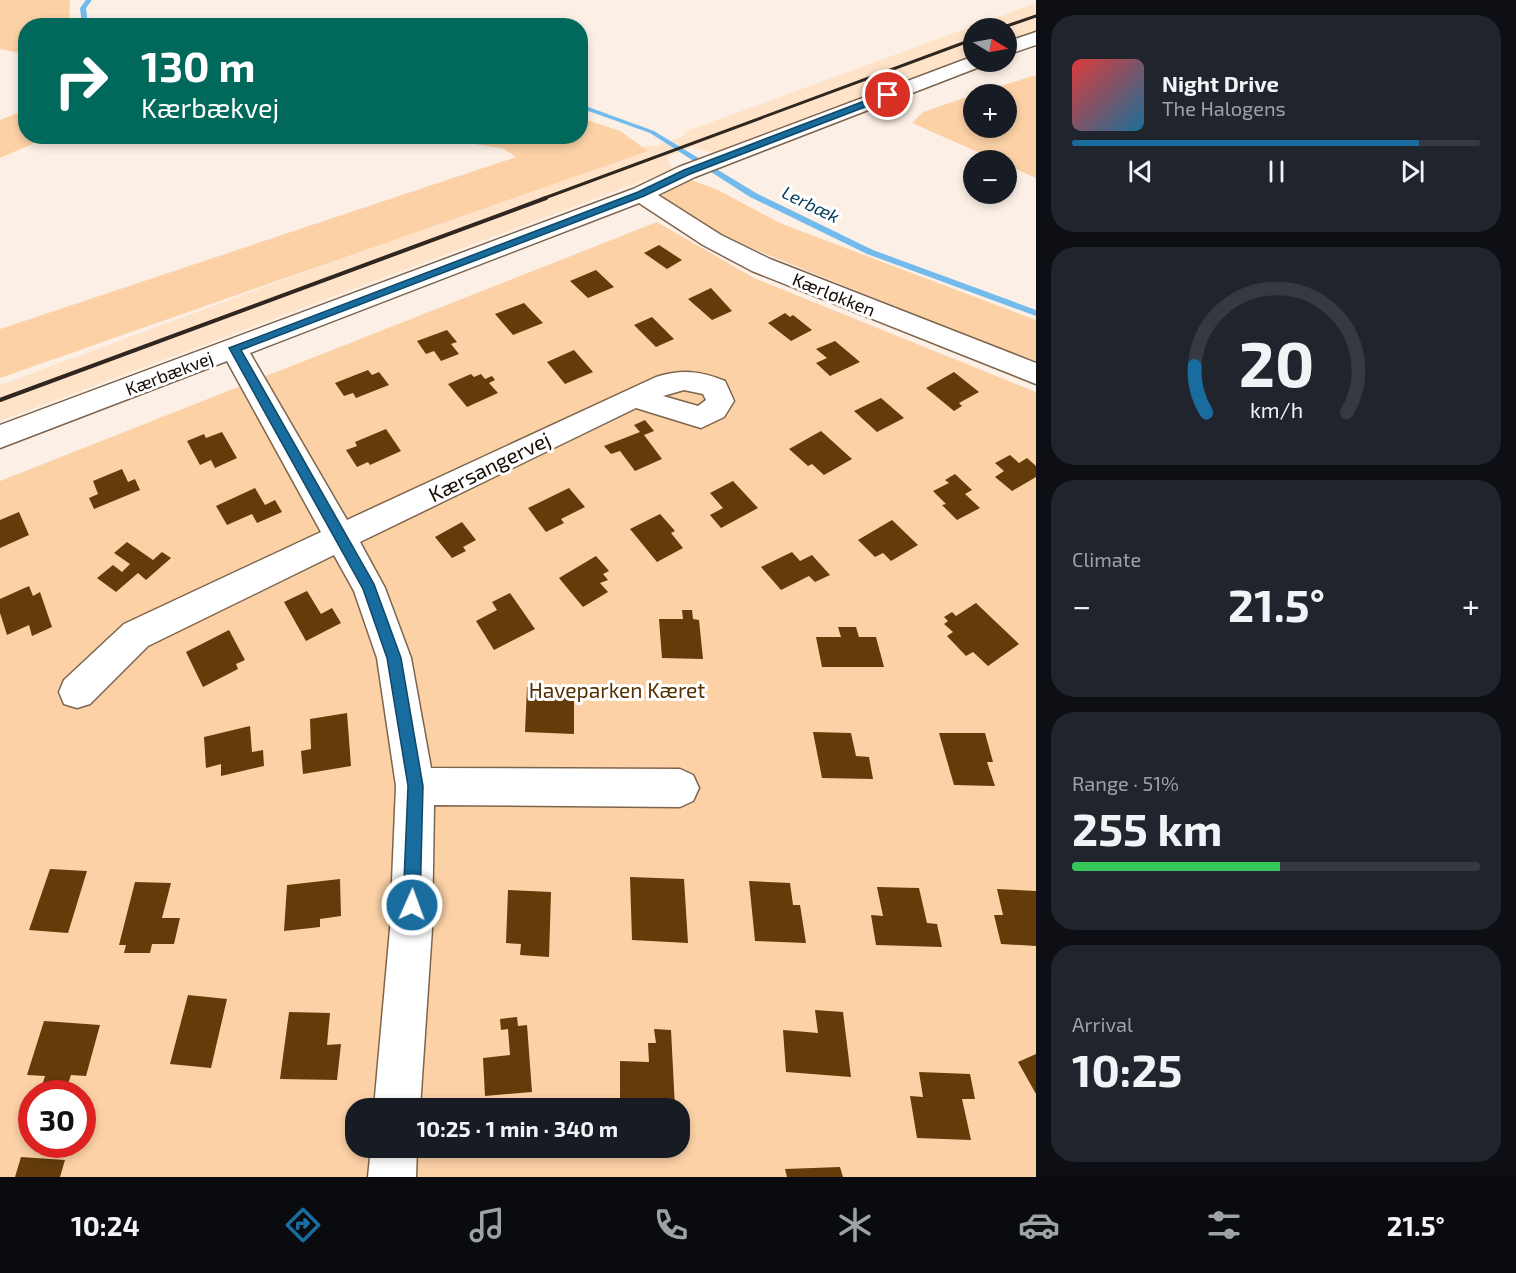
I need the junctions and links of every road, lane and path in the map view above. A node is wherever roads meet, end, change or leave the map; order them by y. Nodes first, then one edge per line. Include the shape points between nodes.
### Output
1 (1036, 38) edge
2 (1017, 45) edge
3 (963, 67) edge
4 (641, 194) junction
5 (234, 348) junction
6 (1036, 374) edge
7 (636, 396) dead end
8 (0, 437) edge
9 (342, 537) junction
10 (77, 692) dead end
11 (415, 786) junction
12 (680, 788) dead end
13 (398, 1098) edge
14 (393, 1158) edge
15 (392, 1177) edge

1 - 2 street
3 - 4 street, Kærbækvej via 687,172
4 - 5 street, Kærbækvej
4 - 6 street, Kærløkken via 712,240 761,265
5 - 8 street, Kærbækvej
5 - 9 street
7 - 9 street, Kærsangervej
9 - 10 street, Kærsangervej via 135,635
9 - 11 street via 369,588 394,658
11 - 12 street
11 - 13 street via 411,929
14 - 15 street

